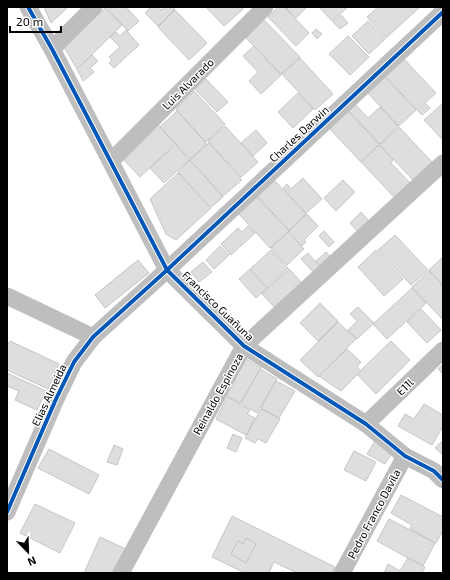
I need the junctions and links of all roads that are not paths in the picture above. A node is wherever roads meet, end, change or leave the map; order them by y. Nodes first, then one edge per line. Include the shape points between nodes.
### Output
1 (28, 7) edge
2 (94, 7) edge
3 (265, 7) edge
4 (443, 12) edge
5 (52, 50) junction
6 (110, 161) junction
7 (443, 163) edge
8 (167, 270) junction
9 (7, 296) edge
10 (93, 337) junction
11 (244, 346) junction
12 (443, 350) edge
13 (366, 424) junction
14 (405, 456) junction
15 (443, 480) edge
16 (7, 512) edge
17 (121, 573) edge
18 (342, 573) edge

1 - 5 street, Francisco Guañuna
2 - 5 street
3 - 6 street, Luis Alvarado
4 - 8 street, Charles Darwin
5 - 6 street, Francisco Guañuna
6 - 8 street, Francisco Guañuna
7 - 11 street, Reinaldo Espinoza
8 - 10 street, Elias Almeida
8 - 11 street, Francisco Guañuna
9 - 10 street
10 - 16 street, Elias Almeida via 74,362
11 - 13 street, Francisco Guañuna
11 - 17 street, Reinaldo Espinoza
12 - 13 street, E11l
13 - 14 street, Francisco Guañuna
14 - 15 street, Francisco Guañuna via 434,471
14 - 18 street, Pedro Franco Davila

